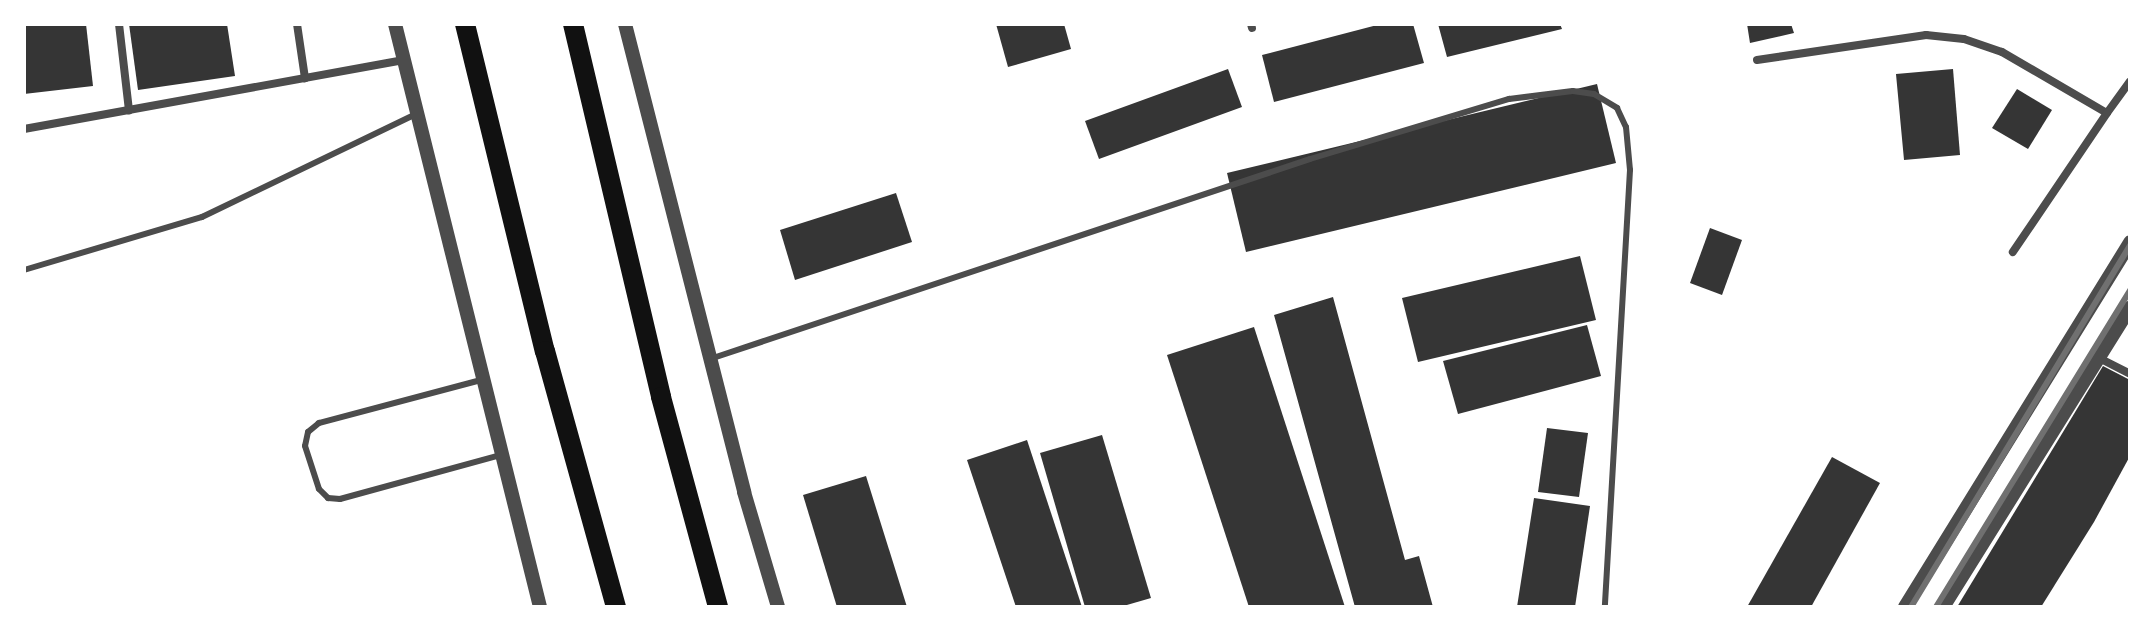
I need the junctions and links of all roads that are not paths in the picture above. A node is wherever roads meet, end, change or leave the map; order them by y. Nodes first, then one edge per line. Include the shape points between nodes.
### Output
1 (119, 24) edge
2 (297, 24) edge
3 (395, 24) edge
4 (465, 24) edge
5 (573, 24) edge
6 (625, 24) edge
7 (404, 60) junction
8 (1757, 60) dead end
9 (305, 78) junction
10 (2130, 81) edge
11 (129, 110) junction
12 (2107, 113) junction
13 (416, 114) junction
14 (24, 129) edge
15 (2130, 242) edge
16 (2013, 252) dead end
17 (24, 270) edge
18 (2130, 308) edge
19 (2099, 358) junction
20 (710, 359) junction
21 (2130, 374) edge
22 (481, 380) junction
23 (501, 455) junction
24 (540, 607) edge
25 (616, 607) edge
26 (718, 607) edge
27 (778, 607) edge
28 (1605, 607) edge
29 (1905, 607) edge
30 (1943, 607) edge

1 - 11 street
2 - 9 street
3 - 7 street
4 - 25 main road via 545,351
5 - 26 main road via 661,397
6 - 20 street
7 - 9 street
7 - 13 street
8 - 12 street via 1926,35 1964,39 2002,52
9 - 11 street
10 - 12 street
11 - 14 street
12 - 16 street
13 - 17 lane via 202,217
13 - 22 street
15 - 29 street
18 - 19 street
19 - 21 street
19 - 30 street
20 - 27 street
20 - 28 lane via 1310,159 1495,103 1573,91 1594,94 1617,108 1626,127 1630,170
22 - 23 street
22 - 23 lane via 319,423 308,432 305,446 319,489 328,498 340,499
23 - 24 street

